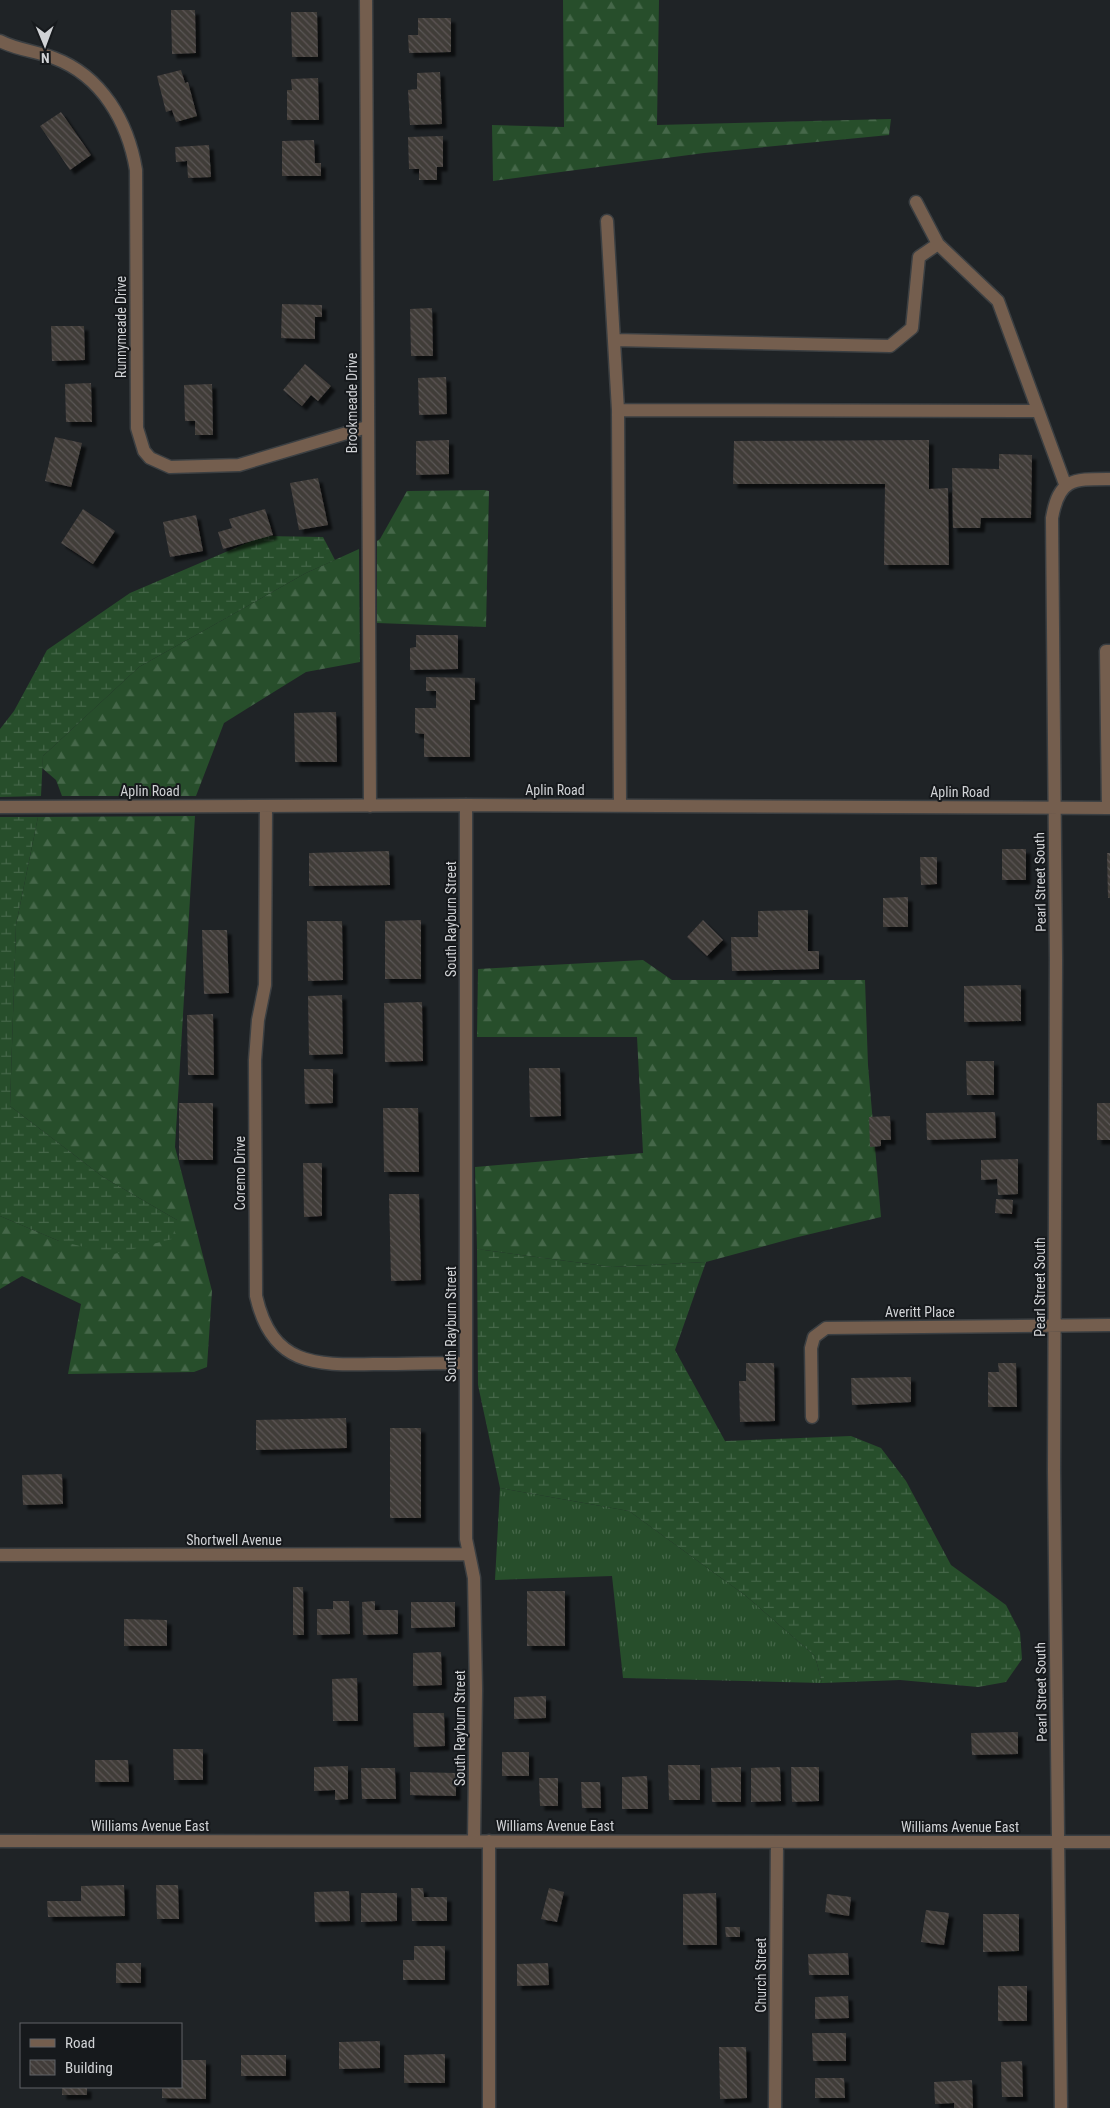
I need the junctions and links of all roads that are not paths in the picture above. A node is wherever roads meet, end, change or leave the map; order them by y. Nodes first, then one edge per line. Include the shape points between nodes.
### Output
1 (366, 0) edge
2 (0, 41) edge
3 (0, 52) edge
4 (38, 52) junction
5 (916, 202) dead end
6 (607, 221) dead end
7 (938, 244) junction
8 (614, 340) junction
9 (618, 410) junction
10 (1038, 411) junction
11 (367, 427) junction
12 (1110, 479) edge
13 (1065, 484) junction
14 (1110, 651) edge
15 (466, 805) junction
16 (266, 806) junction
17 (370, 806) junction
18 (620, 806) junction
19 (0, 807) edge
20 (1055, 808) junction
21 (1109, 808) edge
22 (1110, 1325) edge
23 (1055, 1326) junction
24 (466, 1363) junction
25 (812, 1417) dead end
26 (469, 1554) junction
27 (0, 1555) edge
28 (0, 1841) edge
29 (474, 1841) junction
30 (489, 1841) junction
31 (777, 1842) junction
32 (1058, 1842) junction
33 (1110, 1842) edge
34 (489, 2108) edge
35 (775, 2108) edge
36 (1061, 2108) edge

1 - 11 street, Brookmeade Drive
2 - 4 street, Runnymeade Drive via 11,47
3 - 4 street
4 - 11 street, Runnymeade Drive via 75,68 104,94 122,123 132,151 136,170 137,428 139,442 150,458 170,467 232,466
5 - 7 street
6 - 8 street
7 - 8 street via 919,257 912,328 890,346
7 - 10 street via 998,301
8 - 9 street
9 - 10 street
9 - 18 street
10 - 13 street
11 - 17 street, Brookmeade Drive
12 - 13 street via 1080,479
13 - 20 street, Pearl Street South via 1055,501 1052,518
14 - 21 street via 1106,651
15 - 17 street, Aplin Road
15 - 18 street, Aplin Road
15 - 24 street, South Rayburn Street
16 - 17 street, Aplin Road
16 - 19 street, Aplin Road
16 - 24 street, Coremo Drive via 265,985 255,1060 256,1296 260,1314 265,1326 284,1348 318,1363
18 - 20 street, Aplin Road
20 - 21 street, Aplin Road
20 - 23 street, Pearl Street South
22 - 23 street, Averitt Place
23 - 25 street, Averitt Place via 826,1328 814,1337 810,1348
23 - 32 street, Pearl Street South
24 - 26 street, South Rayburn Street via 466,1540
26 - 27 street, Shortwell Avenue
26 - 29 street, South Rayburn Street via 474,1578
28 - 29 street, Williams Avenue East
29 - 30 street, Williams Avenue East
30 - 31 street, Williams Avenue East
30 - 34 street
31 - 32 street, Williams Avenue East
31 - 35 street, Church Street
32 - 33 street, Williams Avenue East
32 - 36 street, Pearl Street South

